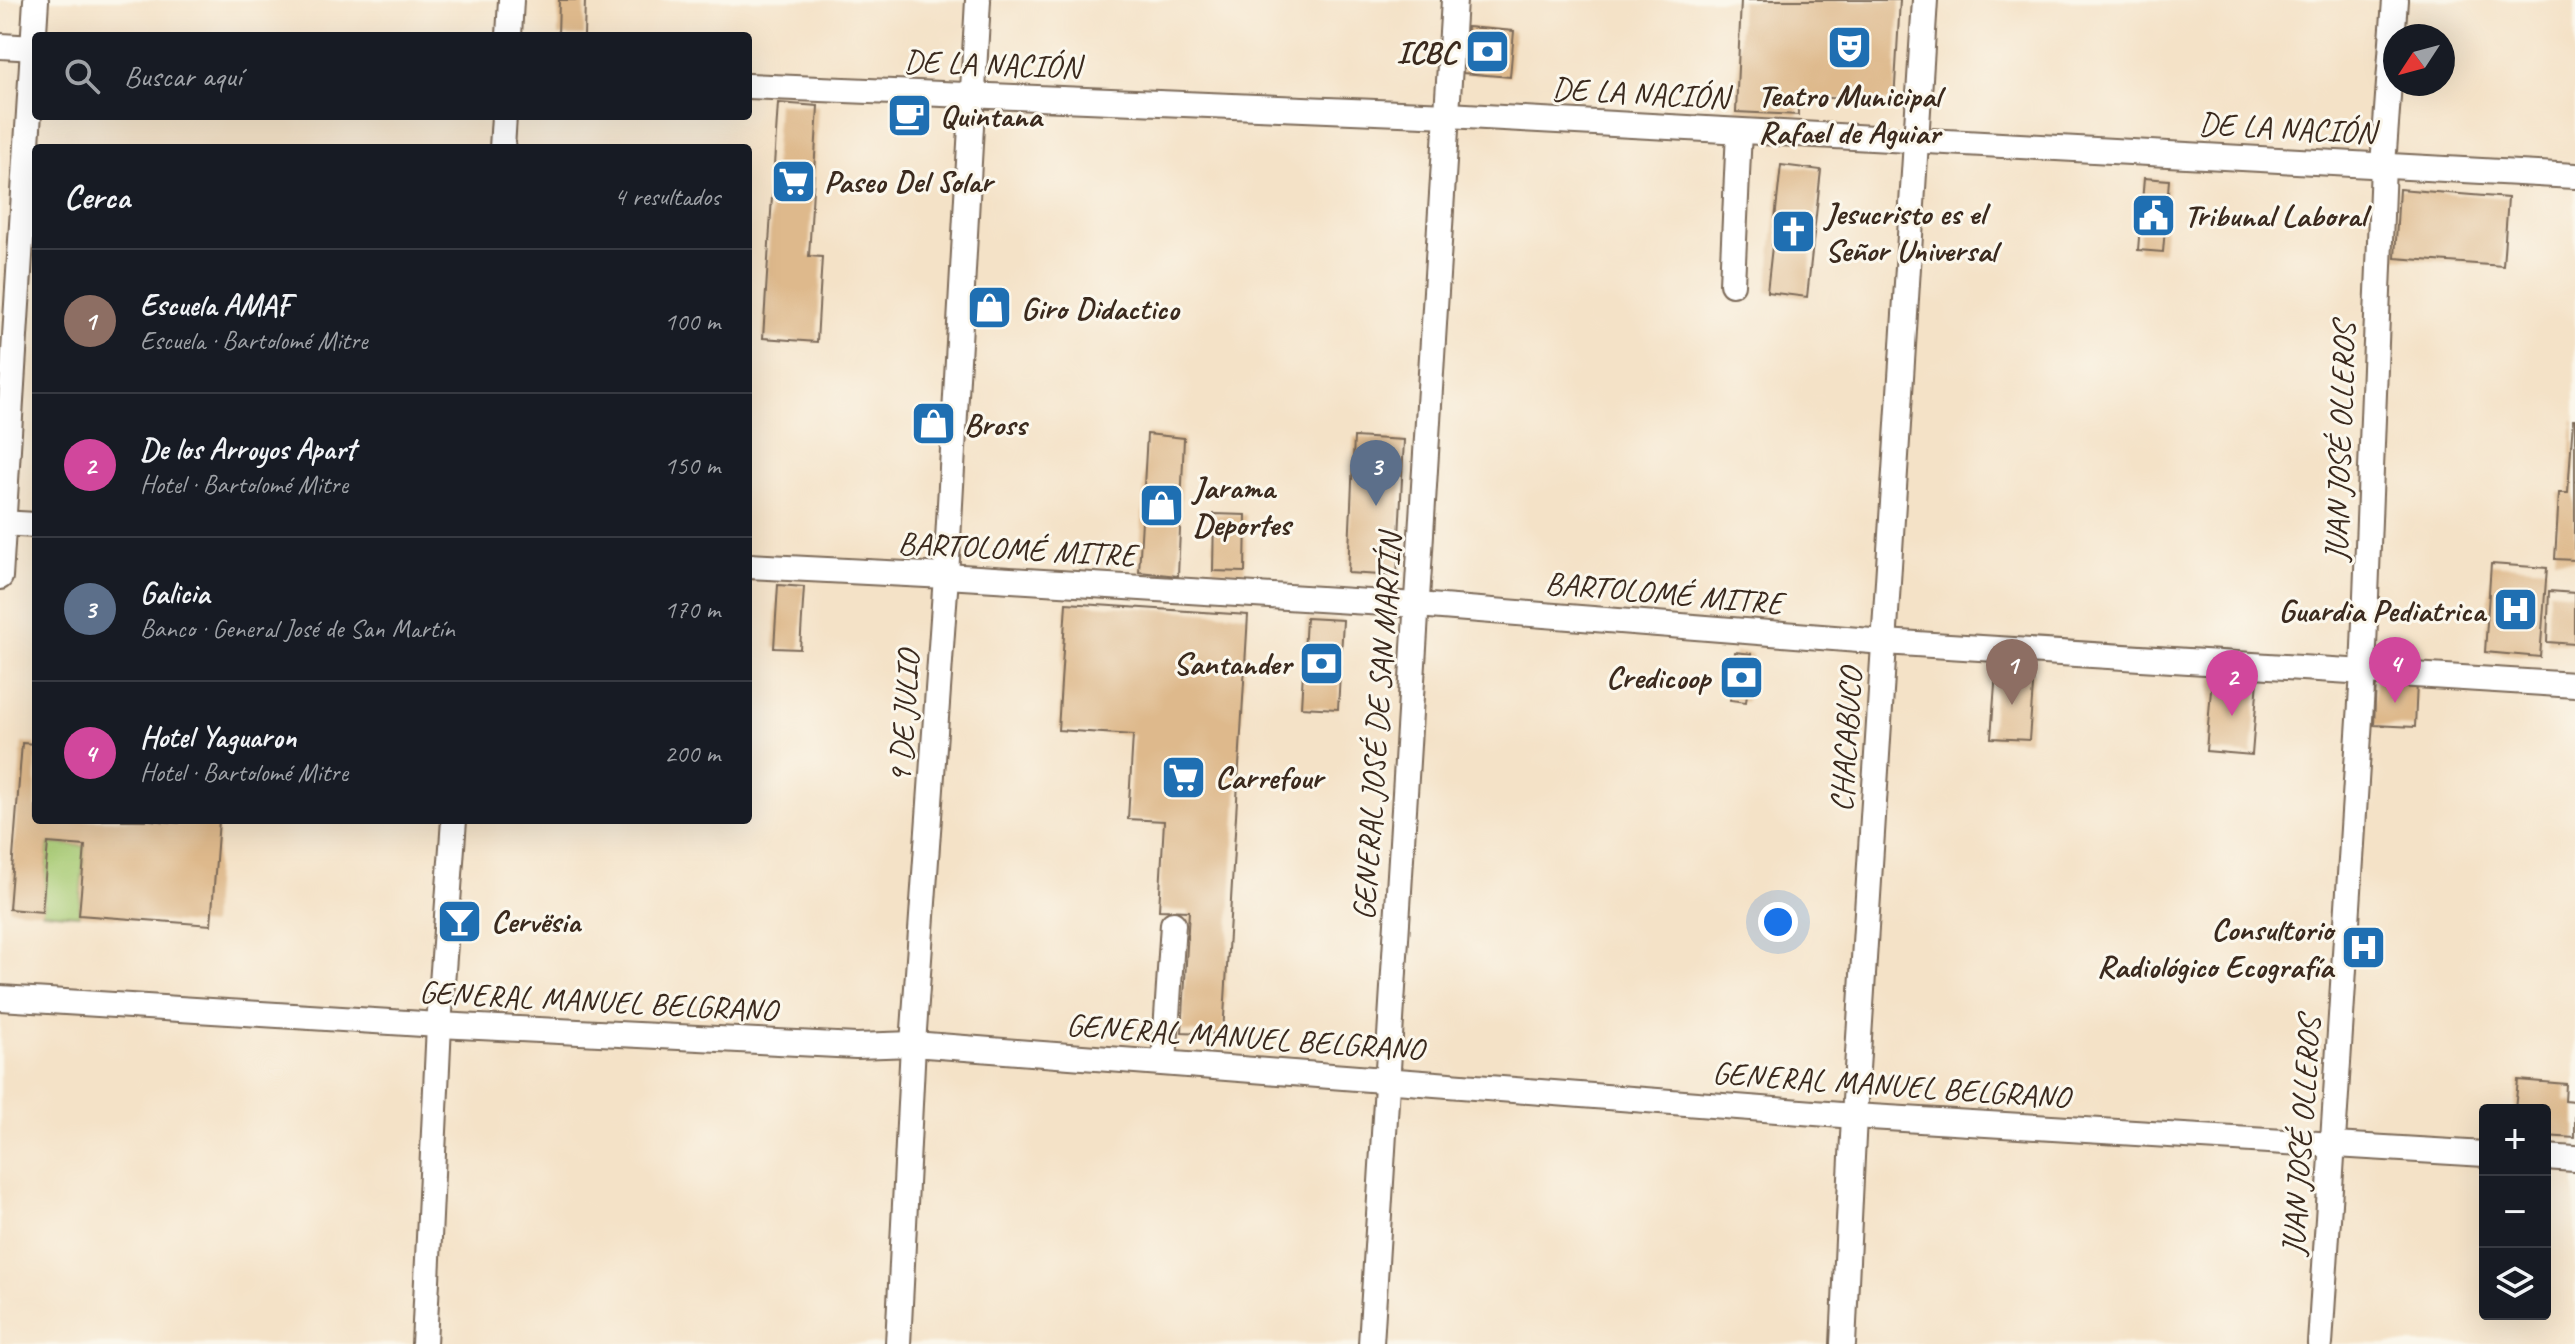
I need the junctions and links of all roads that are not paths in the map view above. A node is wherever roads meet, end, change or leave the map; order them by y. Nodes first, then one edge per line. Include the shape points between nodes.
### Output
1 (36, 0) edge
2 (511, 0) edge
3 (978, 0) edge
4 (1454, 0) edge
5 (1925, 0) edge
6 (2395, 0) edge
7 (35, 32) edge
8 (509, 32) edge
9 (0, 46) edge
10 (32, 48) edge
11 (32, 78) edge
12 (752, 86) edge
13 (972, 95) junction
14 (1448, 115) junction
15 (504, 120) edge
16 (1739, 131) junction
17 (1918, 140) junction
18 (502, 144) edge
19 (2383, 165) junction
20 (2575, 176) edge
21 (1732, 284) dead end
22 (2, 523) edge
23 (32, 525) edge
24 (752, 566) edge
25 (946, 576) junction
26 (0, 577) edge
27 (1417, 605) junction
28 (1884, 642) junction
29 (2363, 672) junction
30 (2575, 685) edge
31 (454, 824) edge
32 (1173, 924) dead end
33 (0, 998) edge
34 (439, 1025) junction
35 (913, 1044) junction
36 (1164, 1063) junction
37 (1387, 1079) junction
38 (1854, 1116) junction
39 (2333, 1145) junction
40 (2479, 1154) edge
41 (2551, 1157) edge
42 (2575, 1159) edge
43 (424, 1344) edge
44 (898, 1344) edge
45 (1371, 1344) edge
46 (1843, 1344) edge
47 (2320, 1344) edge

1 - 7 street
2 - 8 street
3 - 13 street, 9 DE JULIO
4 - 14 street, GENERAL JOSÉ DE SAN MARTÍN
5 - 17 street, CHACABUCO
6 - 19 street, JUAN JOSÉ OLLEROS
9 - 10 street
11 - 22 street
12 - 13 street, DE LA NACIÓN
13 - 14 street, DE LA NACIÓN
13 - 25 street, 9 DE JULIO
14 - 16 street, DE LA NACIÓN
14 - 27 street, GENERAL JOSÉ DE SAN MARTÍN
15 - 18 street
16 - 17 street, DE LA NACIÓN
16 - 21 street
17 - 19 street, DE LA NACIÓN
17 - 28 street, CHACABUCO
19 - 20 street, DE LA NACIÓN
19 - 29 street, JUAN JOSÉ OLLEROS
22 - 23 street
22 - 26 street
24 - 25 street, BARTOLOMÉ MITRE
25 - 27 street, BARTOLOMÉ MITRE
25 - 35 street, 9 DE JULIO
27 - 28 street, BARTOLOMÉ MITRE
27 - 37 street, GENERAL JOSÉ DE SAN MARTÍN
28 - 29 street, BARTOLOMÉ MITRE
28 - 38 street, CHACABUCO
29 - 30 street, BARTOLOMÉ MITRE
29 - 39 street, JUAN JOSÉ OLLEROS
31 - 34 street
32 - 36 street
33 - 34 street, GENERAL MANUEL BELGRANO
34 - 35 street, GENERAL MANUEL BELGRANO via 856,1046
34 - 43 street
35 - 36 street, GENERAL MANUEL BELGRANO
35 - 44 street, 9 DE JULIO
36 - 37 street, GENERAL MANUEL BELGRANO
37 - 38 street, GENERAL MANUEL BELGRANO
37 - 45 street, GENERAL JOSÉ DE SAN MARTÍN
38 - 39 street, GENERAL MANUEL BELGRANO
38 - 46 street, CHACABUCO
39 - 40 street, GENERAL MANUEL BELGRANO
39 - 47 street, JUAN JOSÉ OLLEROS
41 - 42 street

